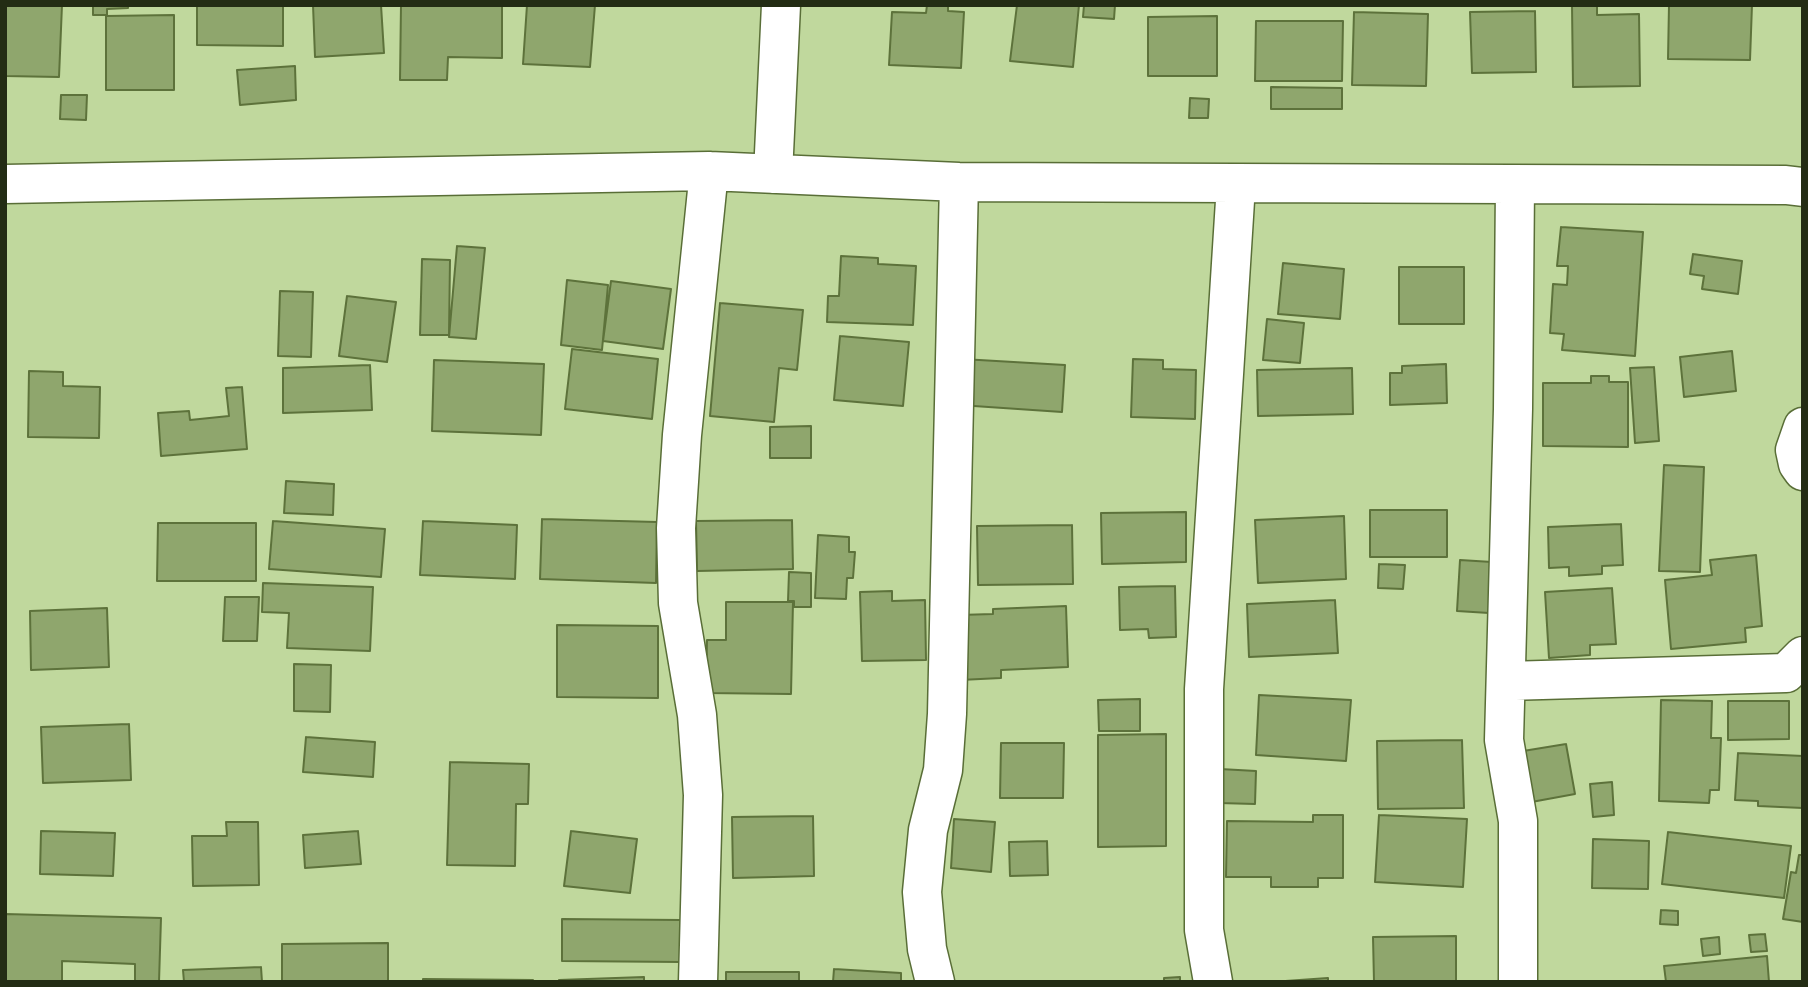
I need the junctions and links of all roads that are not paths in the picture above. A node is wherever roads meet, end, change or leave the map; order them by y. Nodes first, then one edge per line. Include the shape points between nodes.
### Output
1 (781, 5) edge
2 (709, 171) junction
3 (773, 174) junction
4 (959, 183) junction
5 (5, 184) edge
6 (1236, 185) junction
7 (1515, 185) junction
8 (1803, 187) edge
9 (1803, 427) edge
10 (1803, 471) edge
11 (1803, 656) edge
12 (1507, 681) junction
13 (698, 982) edge
14 (935, 982) edge
15 (1213, 982) edge
16 (1518, 982) edge

1 - 3 street
2 - 3 street
2 - 5 street
2 - 13 street via 676,528 678,603 697,715 703,794
3 - 4 street
4 - 6 street
4 - 14 street via 947,714 943,770 928,830 922,892
6 - 7 street
6 - 15 street via 1204,689 1205,930
7 - 8 street
7 - 12 street
9 - 10 street via 1795,450
11 - 12 street via 1786,673
12 - 16 street via 1504,740 1518,821

